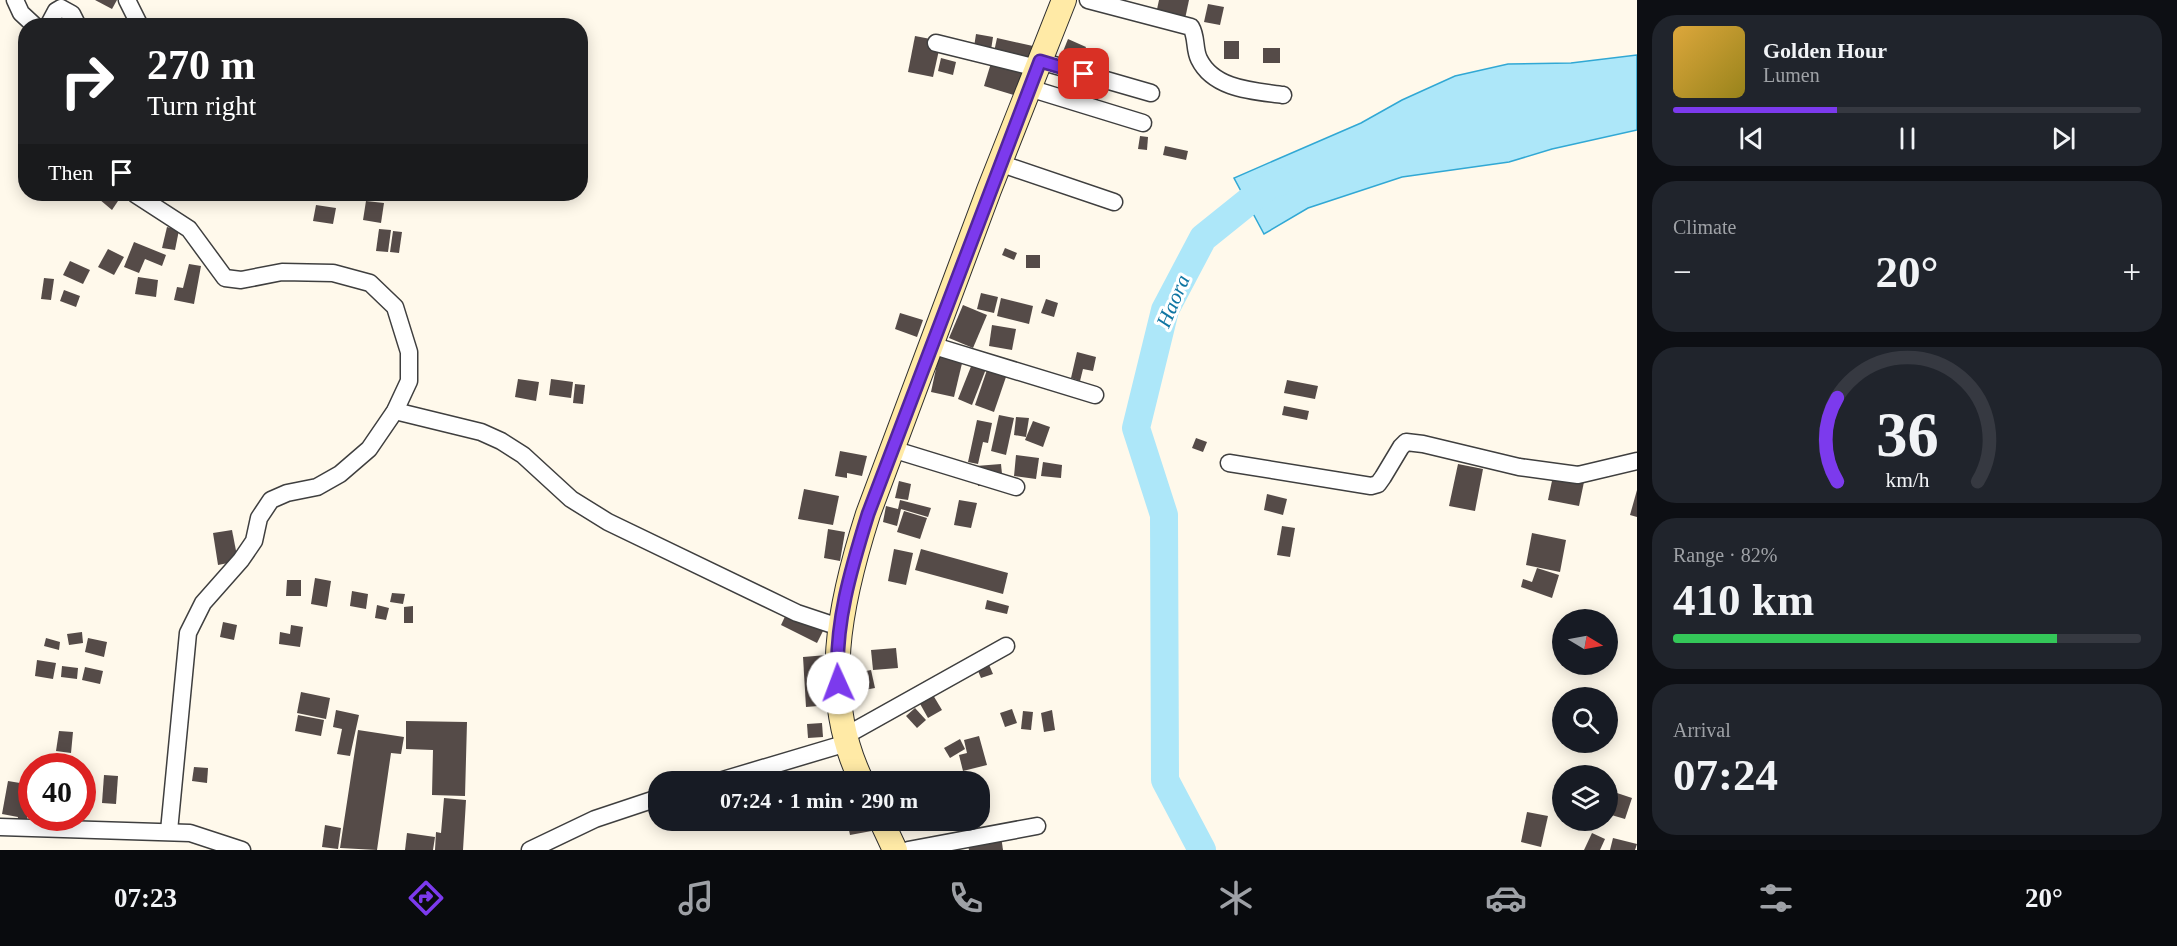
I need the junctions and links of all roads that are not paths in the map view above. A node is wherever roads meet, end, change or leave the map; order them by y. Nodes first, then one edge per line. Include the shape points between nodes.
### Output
1 (15, 0) edge
2 (127, 0) edge
3 (1064, 0) edge
4 (1088, 0) edge
5 (26, 18) edge
6 (52, 18) edge
7 (74, 18) edge
8 (136, 18) edge
9 (936, 43) dead end
10 (1035, 72) junction
11 (1151, 93) dead end
12 (1283, 95) dead end
13 (1143, 123) dead end
14 (999, 163) junction
15 (151, 201) edge
16 (1114, 202) dead end
17 (931, 345) junction
18 (1095, 395) dead end
19 (395, 411) junction
20 (892, 449) junction
21 (1637, 461) edge
22 (1229, 463) dead end
23 (1016, 487) dead end
24 (839, 627) junction
25 (1006, 646) dead end
26 (846, 739) junction
27 (749, 771) edge
28 (858, 771) edge
29 (648, 801) edge
30 (1037, 826) dead end
31 (0, 827) edge
32 (169, 831) junction
33 (886, 831) edge
34 (242, 850) edge
35 (530, 850) edge
36 (895, 850) edge
37 (908, 850) edge

1 - 5 street
2 - 8 street
3 - 10 street
4 - 12 street via 1191,27 1199,59 1226,84
6 - 7 street via 62,8
9 - 10 street
10 - 11 street
10 - 13 street
10 - 14 street
14 - 16 street
14 - 17 street
15 - 19 street via 189,229 225,278 241,280 282,272 333,273 370,283 396,307 409,352 409,381
17 - 18 street
17 - 20 street
19 - 24 street via 481,432 501,441 523,455 571,499 608,522 797,613
19 - 32 street via 369,449 340,474 316,487 271,500 259,518 254,541 195,616 189,633
20 - 23 street
20 - 24 street via 856,549
21 - 22 street via 1578,475 1519,467 1406,442 1378,484 1371,486
24 - 26 street via 836,662
25 - 26 street
26 - 27 street
26 - 28 street
29 - 35 street via 595,819
30 - 37 street
31 - 32 street
32 - 34 street via 206,837
33 - 36 street

